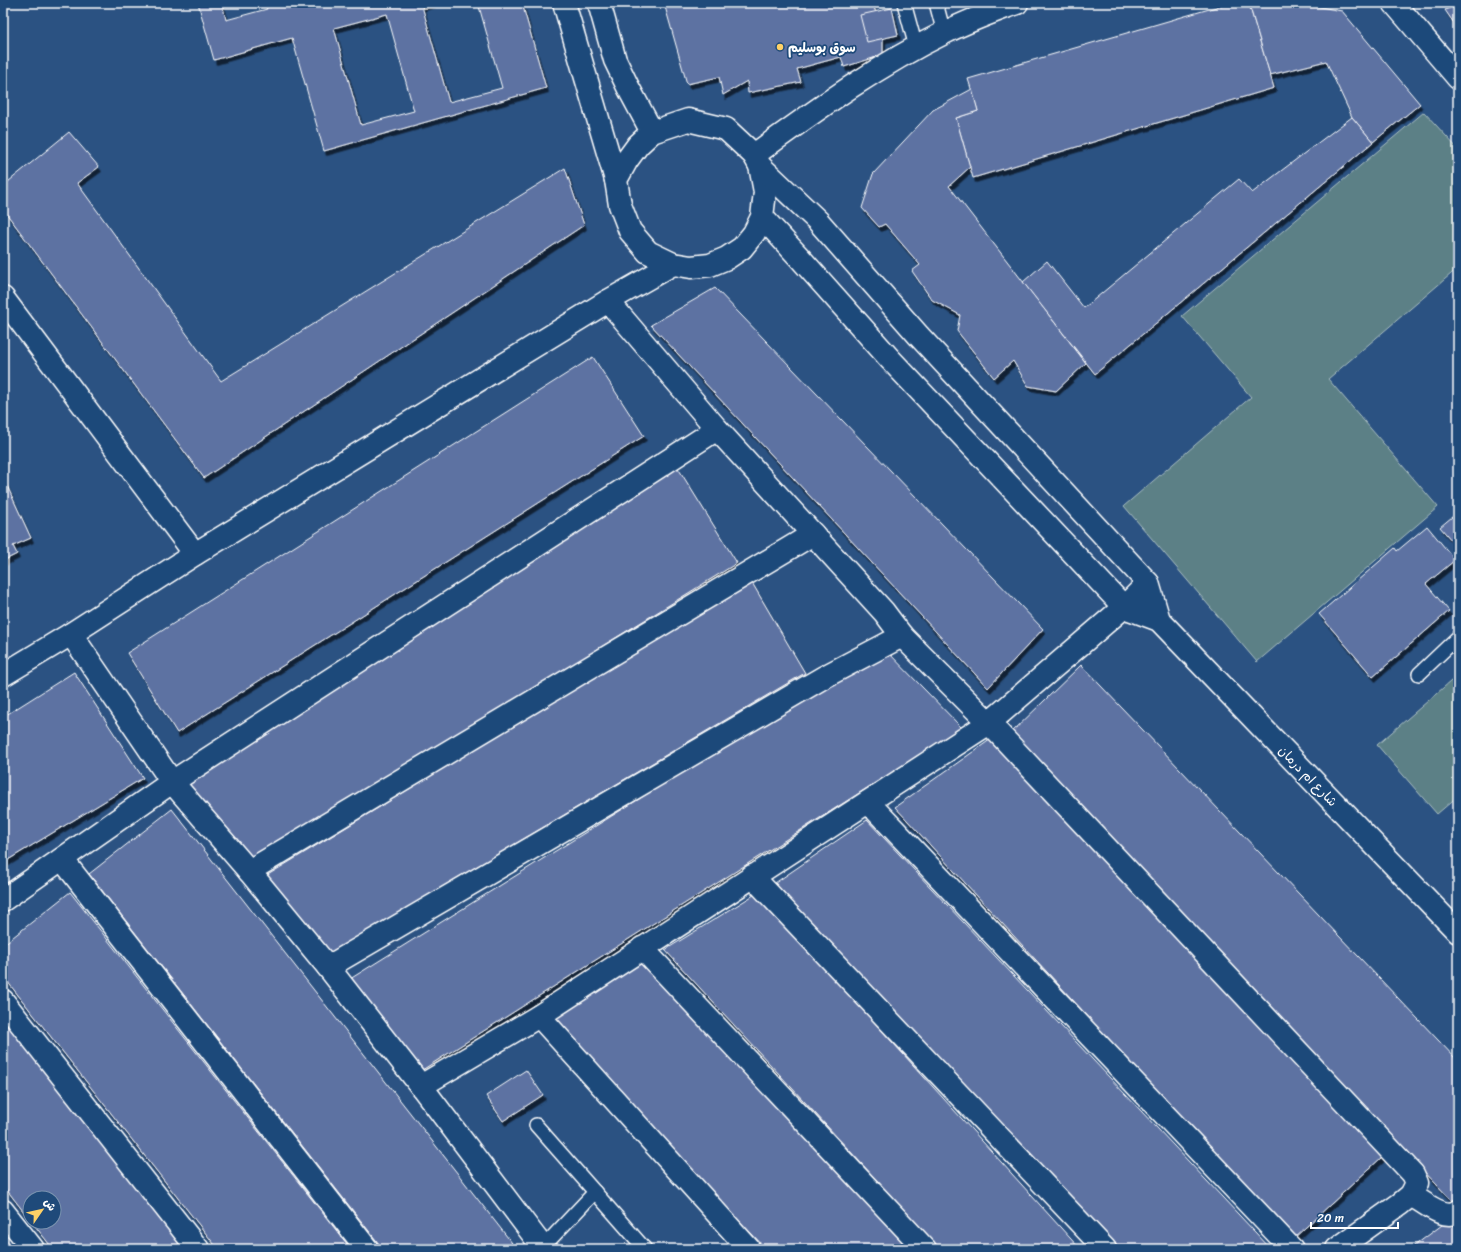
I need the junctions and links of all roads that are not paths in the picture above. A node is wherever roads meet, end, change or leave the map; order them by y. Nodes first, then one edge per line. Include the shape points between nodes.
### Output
1 (564, 3) edge
2 (598, 3) edge
3 (904, 3) edge
4 (936, 3) edge
5 (1394, 3) edge
6 (1009, 4) edge
7 (944, 32) junction
8 (916, 47) junction
9 (1458, 78) edge
10 (652, 132) junction
11 (757, 160) junction
12 (616, 180) junction
13 (762, 217) junction
14 (673, 264) junction
15 (3, 298) edge
16 (608, 301) junction
17 (717, 429) junction
18 (813, 534) junction
19 (195, 554) junction
20 (1148, 583) junction
21 (1124, 607) junction
22 (1159, 620) junction
23 (71, 634) junction
24 (902, 636) junction
25 (1458, 637) edge
26 (1419, 674) dead end
27 (3, 675) edge
28 (989, 723) junction
29 (172, 782) junction
30 (868, 802) junction
31 (62, 859) junction
32 (249, 871) junction
33 (752, 876) junction
34 (3, 900) edge
35 (1458, 932) edge
36 (642, 948) junction
37 (328, 967) junction
38 (3, 1001) edge
39 (538, 1016) junction
40 (421, 1086) junction
41 (536, 1124) dead end
42 (596, 1192) junction
43 (1411, 1195) junction
44 (3, 1211) edge
45 (1458, 1211) edge
46 (542, 1248) edge
47 (33, 1249) edge
48 (198, 1249) edge
49 (366, 1249) edge
50 (645, 1249) edge
51 (750, 1249) edge
52 (926, 1249) edge
53 (1105, 1249) edge
54 (1292, 1249) edge
55 (1337, 1249) edge

1 - 12 street
2 - 10 street via 615,60
3 - 8 lane
4 - 7 lane
5 - 9 street
6 - 7 street
7 - 8 street
8 - 11 street via 828,102
10 - 11 street via 688,120 726,129
10 - 12 street via 638,145
11 - 13 street via 765,192
11 - 20 street via 818,221 919,336
12 - 14 street via 620,205 630,231 648,252
13 - 14 street via 742,248 727,258 710,265 691,267
13 - 21 street via 890,359
14 - 16 street
15 - 19 street
16 - 17 street
16 - 19 street
17 - 18 street
17 - 29 street
18 - 24 street via 884,612
18 - 32 street
19 - 23 street
20 - 21 street
20 - 22 street
21 - 22 street
21 - 28 street
22 - 35 street, شارع ام درمان
23 - 27 street
23 - 29 street
24 - 28 street
24 - 37 street via 824,677
25 - 26 lane
28 - 30 street
28 - 43 street via 1413,1174 1417,1183
29 - 31 street
29 - 32 street
30 - 33 street
30 - 54 street
31 - 34 street
31 - 49 street
32 - 37 street
33 - 36 street
33 - 53 street
36 - 39 street
36 - 52 street
37 - 40 street
38 - 48 street
39 - 40 street
39 - 51 street
40 - 46 street
41 - 42 lane
42 - 46 lane
42 - 50 lane
43 - 45 street via 1443,1214
43 - 55 street
44 - 47 street

